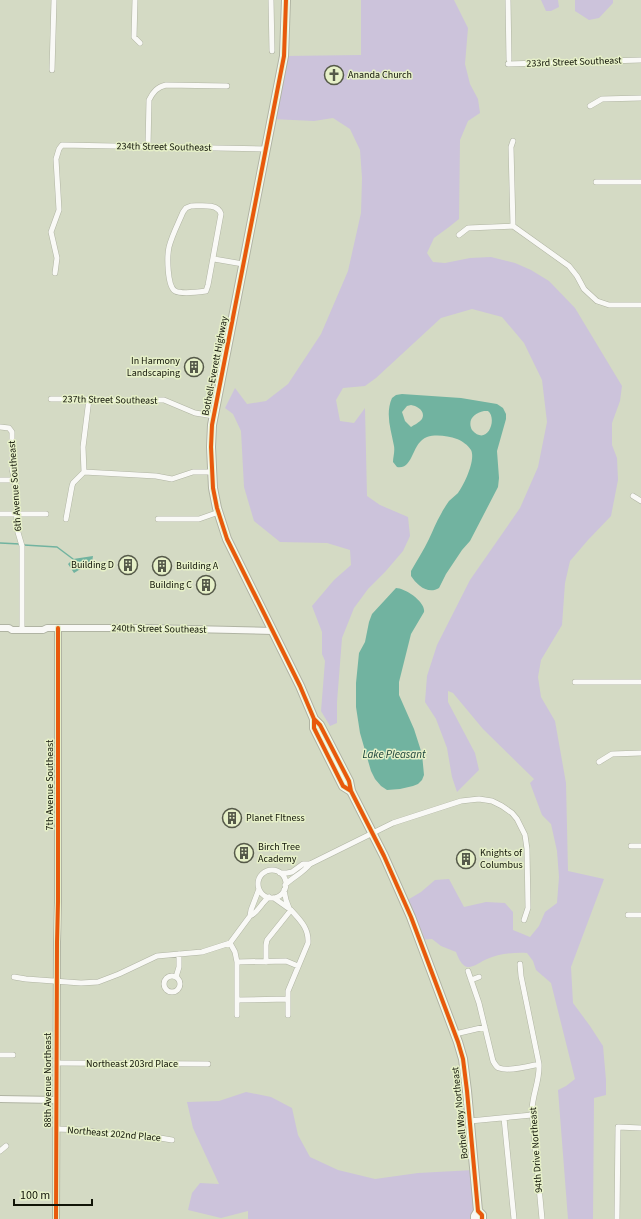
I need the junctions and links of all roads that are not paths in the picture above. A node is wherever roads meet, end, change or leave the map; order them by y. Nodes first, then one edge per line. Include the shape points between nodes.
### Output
1 (54, 0) edge
2 (135, 0) edge
3 (271, 0) edge
4 (286, 0) edge
5 (508, 0) edge
6 (140, 43) dead end
7 (272, 51) dead end
8 (641, 60) edge
9 (52, 70) dead end
10 (228, 86) dead end
11 (641, 98) edge
12 (590, 106) dead end
13 (513, 141) dead end
14 (148, 146) junction
15 (266, 149) junction
16 (596, 182) dead end
17 (641, 182) edge
18 (513, 226) junction
19 (459, 235) dead end
20 (214, 259) junction
21 (243, 264) junction
22 (55, 273) dead end
23 (641, 305) edge
24 (52, 399) dead end
25 (89, 399) junction
26 (214, 416) junction
27 (0, 427) edge
28 (84, 472) junction
29 (212, 472) junction
30 (0, 480) edge
31 (14, 480) junction
32 (633, 496) dead end
33 (641, 501) edge
34 (219, 512) junction
35 (0, 514) edge
36 (16, 514) junction
37 (46, 514) dead end
38 (66, 519) dead end
39 (158, 519) dead end
40 (22, 627) junction
41 (0, 628) edge
42 (9, 628) junction
43 (46, 628) junction
44 (58, 628) junction
45 (272, 631) junction
46 (575, 682) dead end
47 (641, 682) edge
48 (641, 753) edge
49 (599, 762) dead end
50 (372, 833) junction
51 (630, 846) dead end
52 (641, 846) edge
53 (310, 864) junction
54 (280, 873) junction
55 (285, 888) junction
56 (259, 889) junction
57 (271, 897) junction
58 (290, 909) junction
59 (628, 915) dead end
60 (641, 915) edge
61 (250, 916) junction
62 (411, 917) joint
63 (524, 920) dead end
64 (57, 942) joint
65 (230, 943) junction
66 (179, 954) junction
67 (237, 962) junction
68 (266, 962) junction
69 (520, 964) dead end
70 (298, 966) junction
71 (468, 971) dead end
72 (14, 977) dead end
73 (479, 977) dead end
74 (176, 978) dead end
75 (471, 980) junction
76 (57, 981) junction
77 (288, 999) junction
78 (237, 1000) junction
79 (237, 1015) dead end
80 (288, 1015) dead end
81 (484, 1026) junction
82 (455, 1034) junction
83 (0, 1055) edge
84 (13, 1055) dead end
85 (56, 1063) junction
86 (208, 1064) dead end
87 (539, 1064) junction
88 (0, 1099) edge
89 (56, 1100) junction
90 (532, 1115) junction
91 (504, 1118) junction
92 (470, 1121) junction
93 (641, 1128) edge
94 (56, 1129) junction
95 (172, 1140) dead end
96 (6, 1146) dead end
97 (0, 1151) edge
98 (478, 1216) edge
99 (56, 1219) edge
100 (514, 1219) edge
101 (542, 1219) edge
102 (617, 1219) edge

1 - 9 street
2 - 6 street via 134,37
3 - 7 street
4 - 15 main road, Bothell-Everett Highway via 284,56
5 - 8 street, 233rd Street Southeast via 508,62
10 - 14 street via 166,85 154,90 149,100
11 - 12 street via 602,98
13 - 18 street
14 - 15 street, 234th Street Southeast
14 - 22 street, 234th Street Southeast via 62,145 59,149 56,158 58,210 51,232 58,258
15 - 21 main road, Bothell-Everett Highway
16 - 17 street
18 - 19 street via 468,228
18 - 23 street via 569,266 584,289 597,301 609,305
20 - 20 street via 206,291 176,292 172,288 168,252 186,208 212,206 220,210 222,214
20 - 21 street
21 - 26 main road, Bothell-Everett Highway
24 - 25 street, 237th Street Southeast
25 - 26 street, 237th Street Southeast via 164,400
25 - 28 street via 83,447
26 - 29 main road, Bothell-Everett Highway
27 - 31 street, 6th Avenue Southeast via 9,428 12,432
28 - 29 street via 172,479 192,472
28 - 38 street via 72,486
29 - 34 main road, Bothell-Everett Highway
30 - 31 street
31 - 36 street, 6th Avenue Southeast
32 - 33 street
34 - 39 street via 199,519
34 - 45 main road, Bothell-Everett Highway via 227,538
35 - 36 street
36 - 37 street
36 - 40 street, 6th Avenue Southeast via 21,544
40 - 42 street, 240th Street Southeast
40 - 43 street, 240th Street Southeast
41 - 42 street, 240th Street Southeast
42 - 43 street, 240th Street Southeast
43 - 44 street, 240th Street Southeast
44 - 45 street, 240th Street Southeast
44 - 64 street, 7th Avenue Southeast
45 - 50 main road, Bothell-Everett Highway via 300,686 314,719 314,728 343,786 351,791
46 - 47 street
48 - 49 street via 612,754
50 - 53 street
50 - 62 main road, Bothell-Everett Highway
50 - 63 street via 393,823 461,801 479,799 502,806 517,819 527,843 528,908
51 - 52 street
53 - 54 street via 303,864 292,872
53 - 55 street via 291,879
54 - 55 street
54 - 56 street via 272,870 264,873 258,880
55 - 57 street via 282,893
55 - 58 street
56 - 57 street via 265,896
56 - 61 street
57 - 58 street
57 - 61 street
58 - 68 street via 267,940
58 - 70 street via 303,923 308,936 308,943
59 - 60 street
61 - 65 street
62 - 82 main road, Bothell Way Northeast
64 - 76 street, 88th Avenue Northeast
65 - 66 street via 202,952
65 - 67 street
66 - 74 street
66 - 76 street via 157,956 98,982
67 - 68 street
67 - 78 street
68 - 70 street via 286,962
69 - 87 street, 94th Drive Northeast
70 - 77 street via 288,991
71 - 75 street
72 - 76 street
73 - 75 street
75 - 81 street
76 - 85 street, 88th Avenue Northeast
77 - 78 street
77 - 80 street
78 - 79 street
81 - 82 street
81 - 87 street via 496,1066 506,1069
82 - 92 main road, Bothell Way Northeast via 463,1059
83 - 84 street
85 - 86 street, Northeast 203rd Place
85 - 89 street, 88th Avenue Northeast
87 - 90 street, 94th Drive Northeast via 540,1073 532,1103
88 - 89 street
89 - 94 street, 88th Avenue Northeast
90 - 91 street
90 - 101 street, 94th Drive Northeast
91 - 92 street
91 - 100 street
92 - 98 main road, Bothell Way Northeast
93 - 102 street via 618,1127
94 - 95 street, Northeast 202nd Place
94 - 99 street, 88th Avenue Northeast
96 - 97 street

